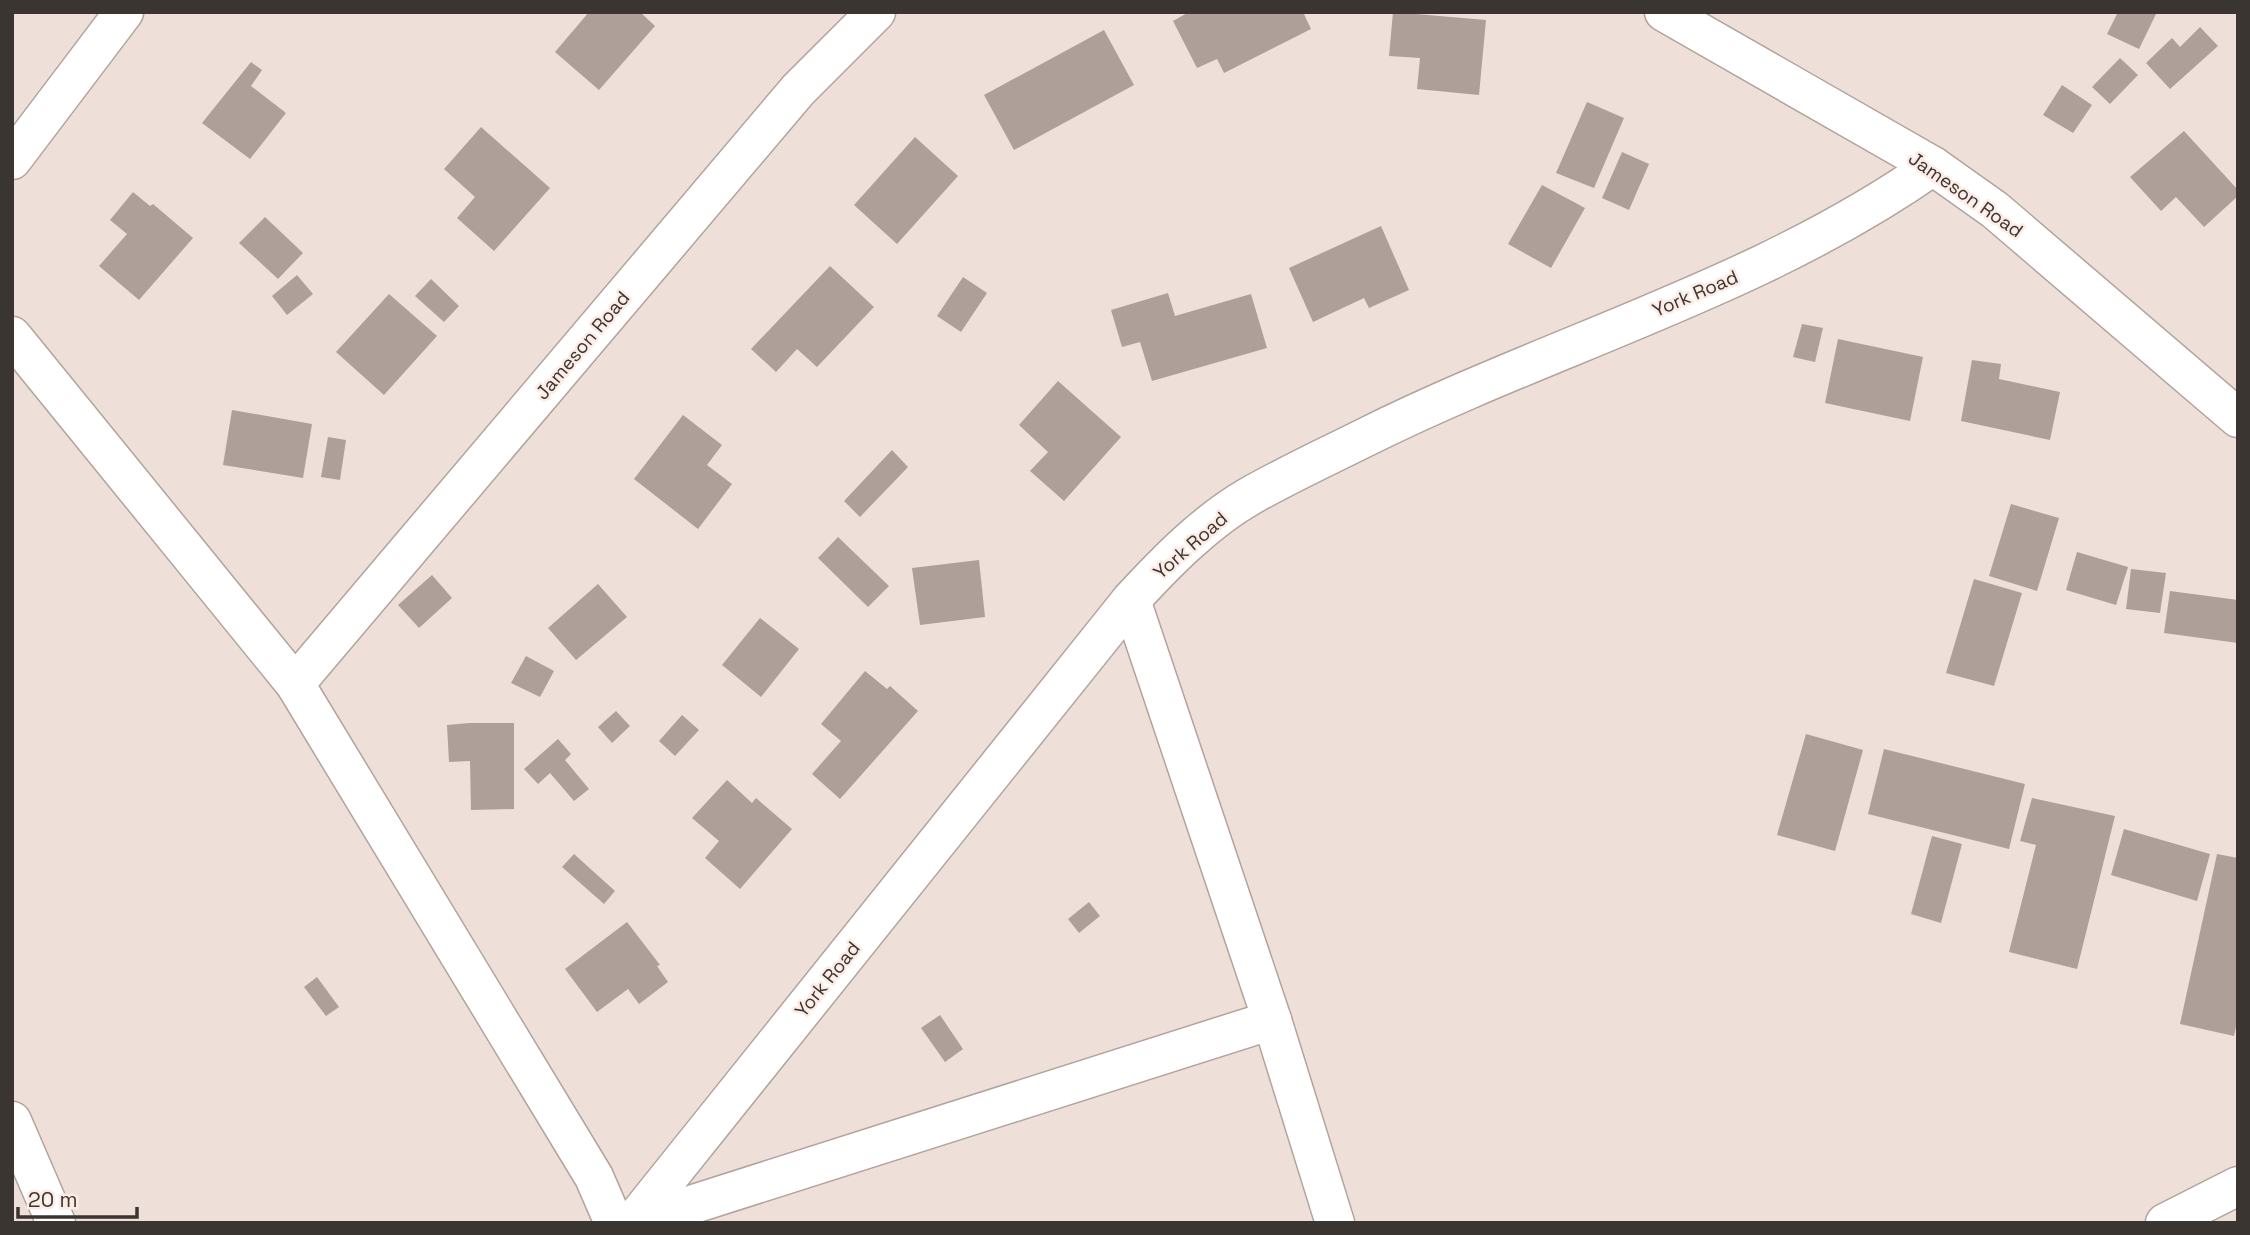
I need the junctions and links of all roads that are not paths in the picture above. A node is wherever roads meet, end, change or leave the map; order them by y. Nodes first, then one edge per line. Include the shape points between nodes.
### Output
1 (124, 12) edge
2 (876, 12) edge
3 (1664, 12) edge
4 (12, 160) edge
5 (1933, 166) junction
6 (12, 336) edge
7 (2238, 418) edge
8 (1131, 600) junction
9 (295, 684) junction
10 (1272, 1020) junction
11 (12, 1121) edge
12 (2238, 1186) edge
13 (624, 1222) edge
14 (56, 1223) edge
15 (1335, 1223) edge
16 (2165, 1223) edge

1 - 4 street
2 - 9 street, Jameson Road via 798,90
3 - 5 street, Jameson Road
5 - 7 street, Jameson Road via 1995,210
5 - 8 street, York Road via 1848,222 1777,258 1436,402 1248,497 1172,556
6 - 9 street
8 - 10 street
8 - 13 street, York Road
9 - 13 street
10 - 13 street
10 - 15 street
11 - 14 street
12 - 16 street

